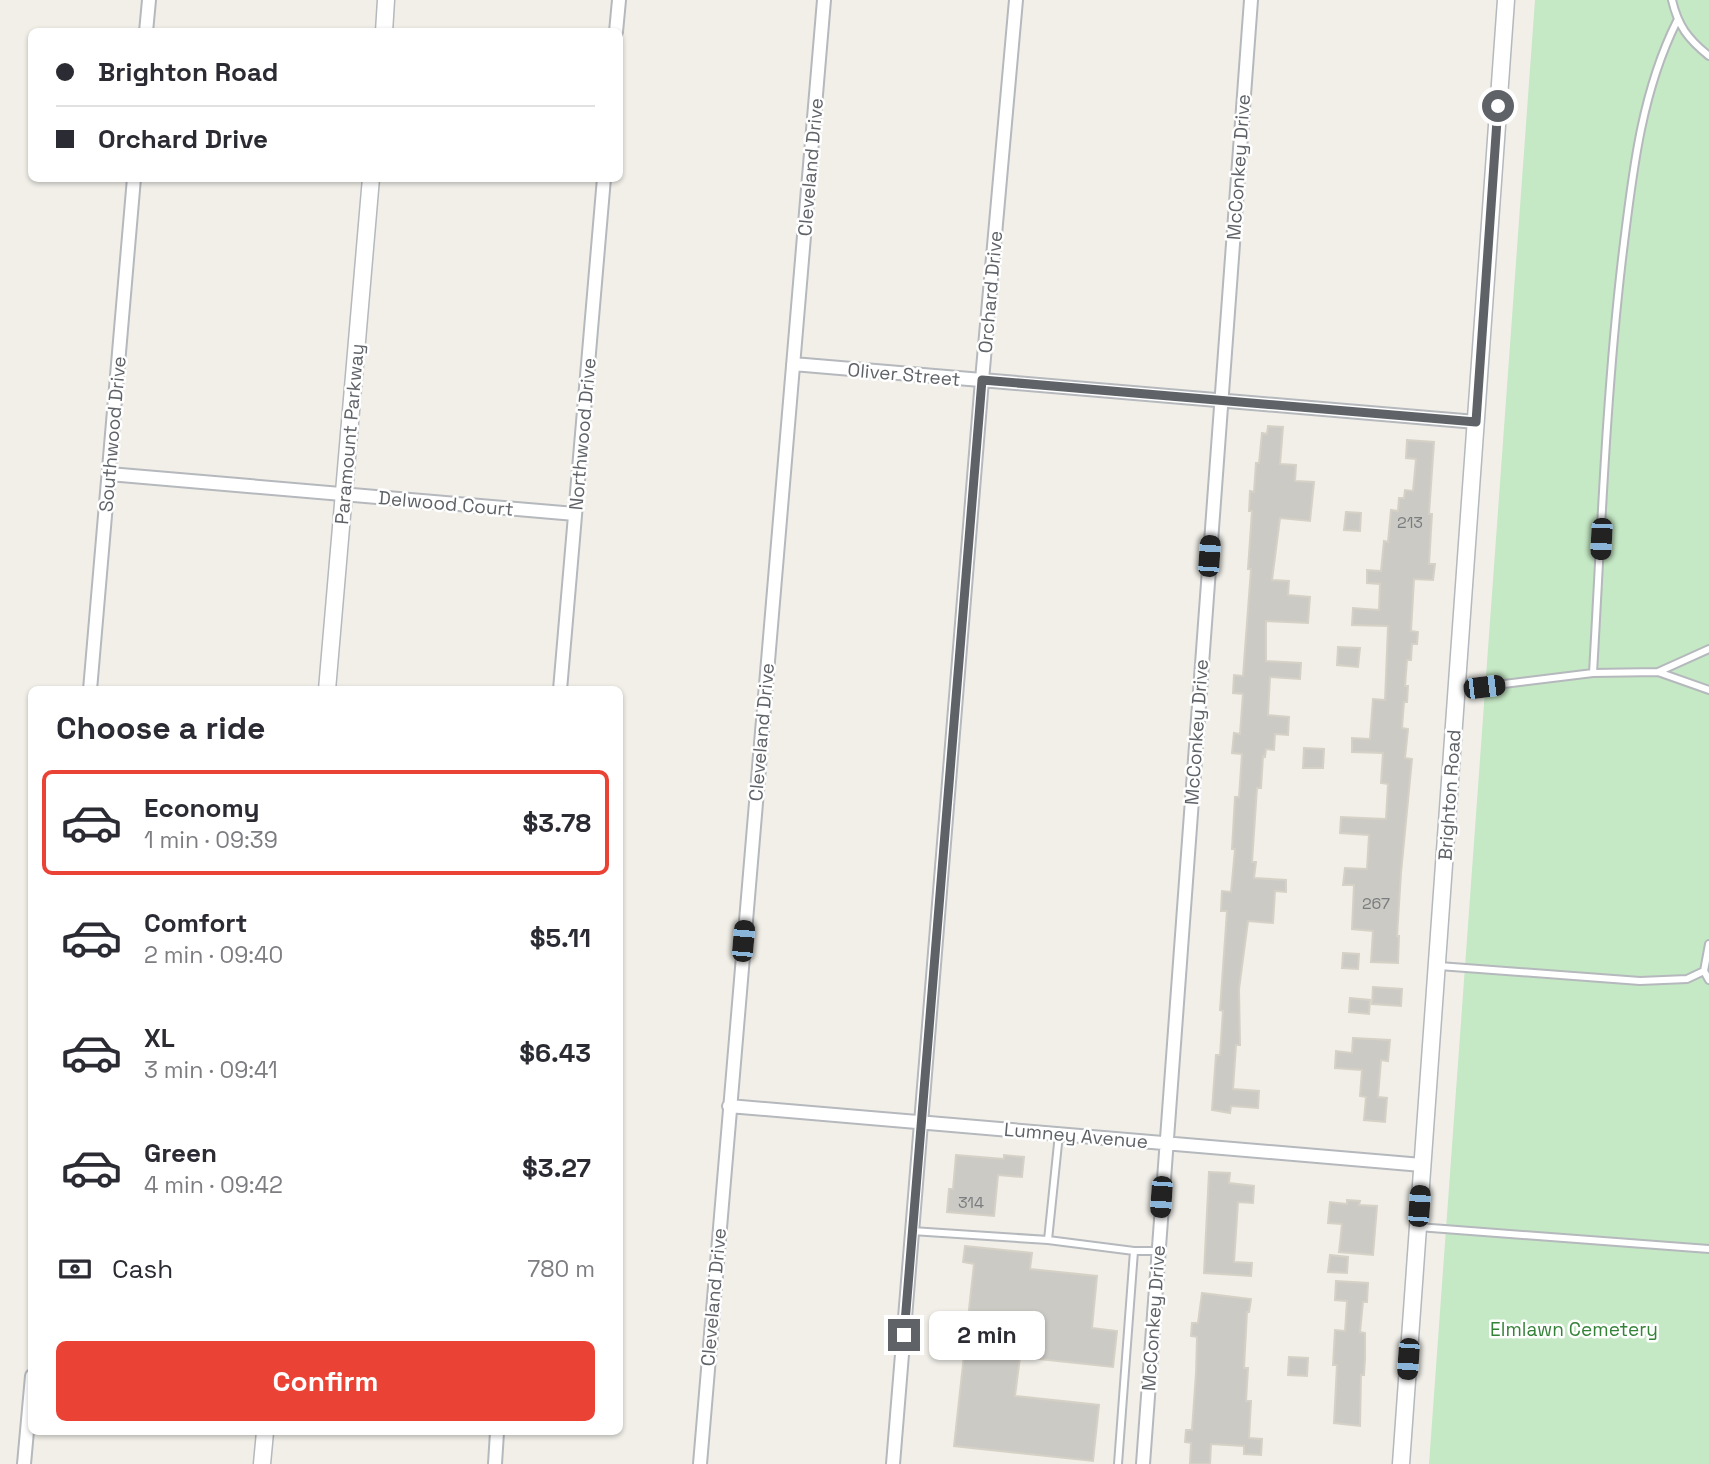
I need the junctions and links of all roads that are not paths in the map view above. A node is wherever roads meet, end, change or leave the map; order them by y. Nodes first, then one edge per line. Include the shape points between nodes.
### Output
1 (149, 0) edge
2 (386, 0) edge
3 (619, 0) edge
4 (824, 0) edge
5 (1016, 0) edge
6 (1251, 0) edge
7 (1506, 0) edge
8 (1672, 0) edge
9 (1677, 21) junction
10 (146, 28) edge
11 (384, 28) edge
12 (616, 28) edge
13 (1709, 56) edge
14 (134, 182) edge
15 (371, 182) edge
16 (604, 182) edge
17 (793, 364) junction
18 (982, 380) junction
19 (1220, 400) junction
20 (1476, 422) junction
21 (108, 474) junction
22 (344, 494) junction
23 (575, 514) junction
24 (1709, 649) edge
25 (1658, 672) junction
26 (1593, 673) junction
27 (90, 686) edge
28 (327, 686) edge
29 (560, 686) edge
30 (1456, 690) junction
31 (1709, 690) edge
32 (1709, 944) edge
33 (1436, 966) junction
34 (1704, 971) junction
35 (1709, 979) edge
36 (729, 1106) junction
37 (921, 1122) junction
38 (1059, 1134) junction
39 (1165, 1143) junction
40 (1422, 1165) junction
41 (1418, 1227) junction
42 (912, 1231) junction
43 (1048, 1240) junction
44 (1709, 1249) edge
45 (1134, 1251) junction
46 (1157, 1251) junction
47 (28, 1420) edge
48 (265, 1435) edge
49 (497, 1435) edge
50 (24, 1464) edge
51 (262, 1464) edge
52 (495, 1464) edge
53 (700, 1464) edge
54 (893, 1464) edge
55 (1118, 1464) edge
56 (1143, 1464) edge
57 (1401, 1464) edge

1 - 10 street
2 - 11 street
3 - 12 street
4 - 17 street, Cleveland Drive
5 - 18 street, Orchard Drive
6 - 19 street, McConkey Drive
7 - 20 street, Brighton Road
8 - 9 lane
9 - 13 lane
9 - 26 lane via 1650,90 1627,218 1611,352
14 - 21 street, Southwood Drive
15 - 22 street, Paramount Parkway
16 - 23 street, Northwood Drive
17 - 18 street, Oliver Street
17 - 36 street, Cleveland Drive
18 - 19 street, Oliver Street
18 - 37 street, Orchard Drive
19 - 20 street, Oliver Street
19 - 39 street, McConkey Drive
20 - 30 street, Brighton Road
21 - 22 street, Delwood Court
21 - 27 street, Southwood Drive
22 - 23 street, Delwood Court
22 - 28 street, Paramount Parkway
23 - 29 street, Northwood Drive
24 - 25 lane
25 - 26 lane
25 - 31 lane
26 - 30 lane
30 - 33 street, Brighton Road
32 - 34 lane
33 - 34 lane via 1640,981 1686,979
33 - 40 street, Brighton Road
34 - 35 lane
36 - 37 street, Lumney Avenue
36 - 53 street, Cleveland Drive
37 - 38 street, Lumney Avenue
37 - 42 street, Orchard Drive
38 - 39 street, Lumney Avenue
38 - 43 lane
39 - 40 street, Lumney Avenue
39 - 46 street, McConkey Drive
40 - 41 street, Brighton Road
41 - 44 lane
41 - 57 street, Brighton Road
42 - 43 lane
42 - 54 street, Orchard Drive
43 - 45 lane
45 - 46 lane
45 - 55 lane
46 - 56 street, McConkey Drive
47 - 50 street
48 - 51 street
49 - 52 street

